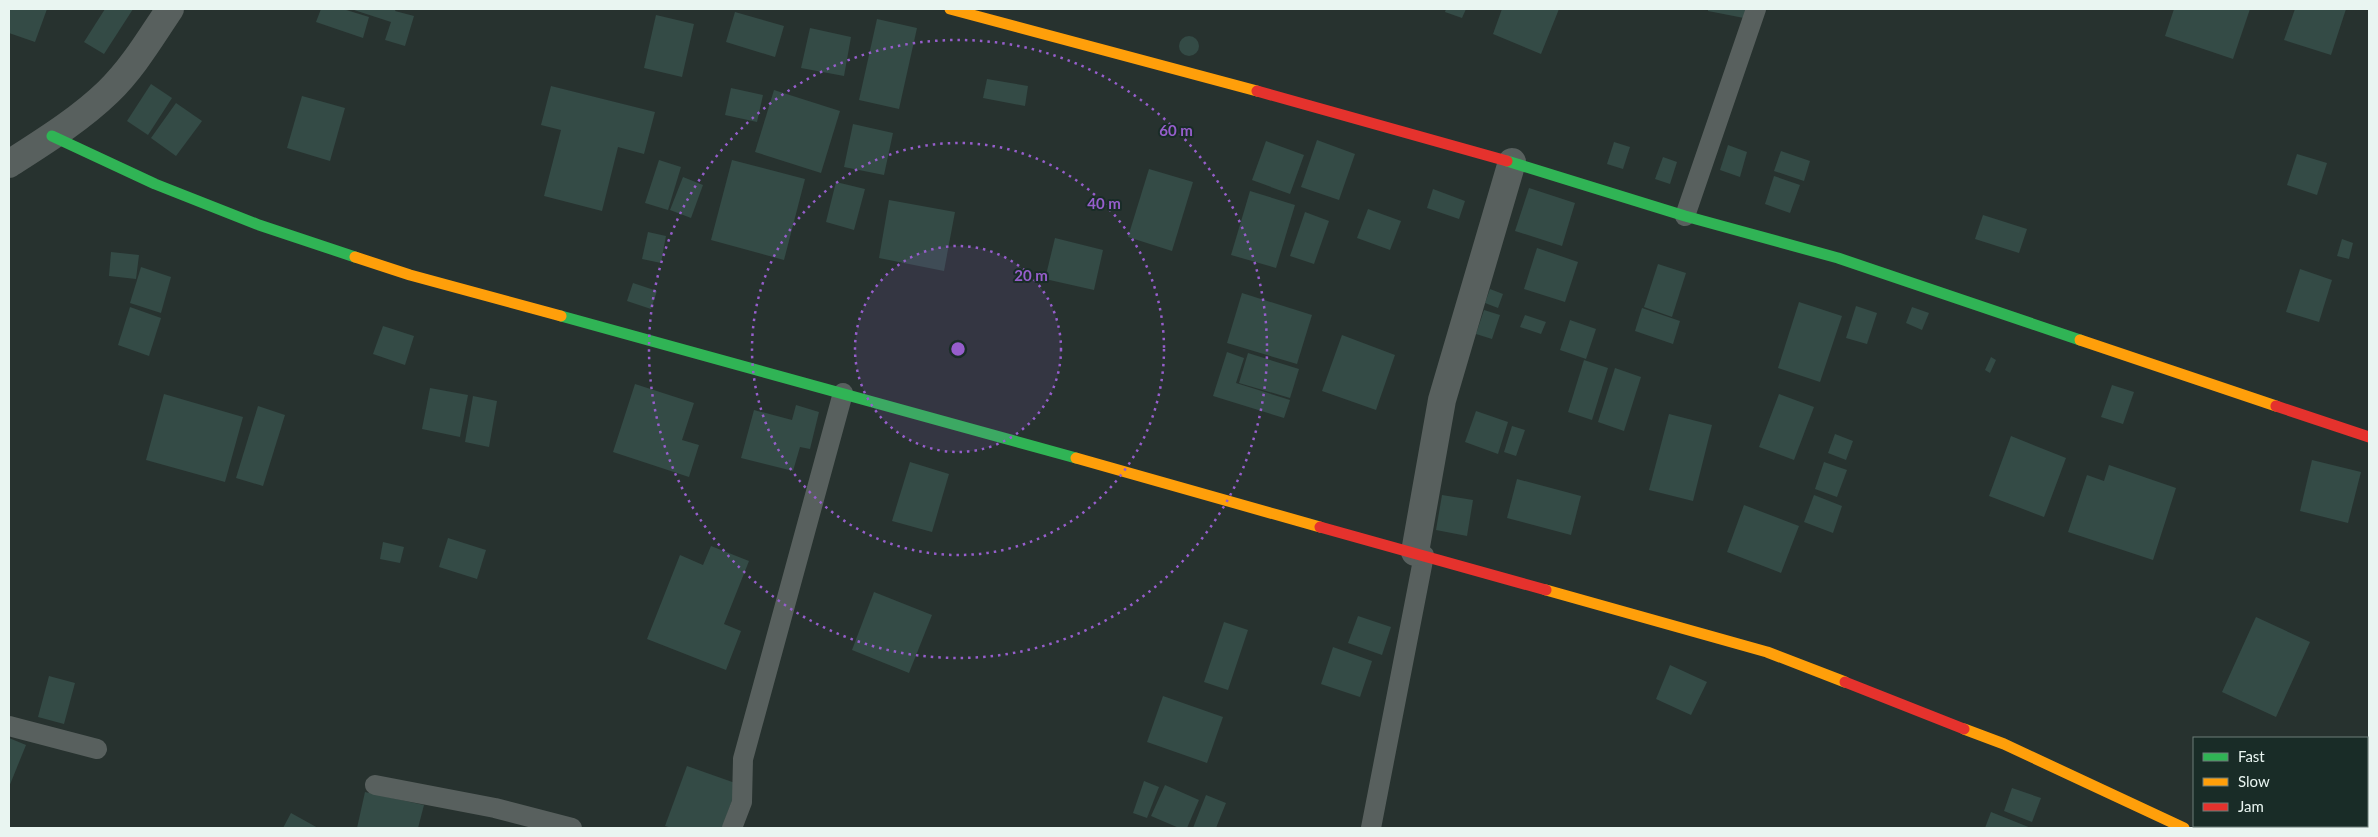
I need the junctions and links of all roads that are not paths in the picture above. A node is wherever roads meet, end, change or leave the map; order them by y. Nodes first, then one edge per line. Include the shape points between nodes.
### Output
1 (170, 9) edge
2 (950, 9) edge
3 (1756, 9) edge
4 (52, 136) junction
5 (1512, 162) junction
6 (9, 164) edge
7 (1685, 216) junction
8 (843, 393) junction
9 (2369, 437) edge
10 (1419, 553) junction
11 (9, 726) edge
12 (97, 749) dead end
13 (375, 785) dead end
14 (572, 828) edge
15 (732, 828) edge
16 (1371, 828) edge
17 (2184, 828) edge

1 - 4 street via 144,48 108,92
2 - 5 street via 1170,66
3 - 7 lane
4 - 6 street
4 - 8 street via 155,184 242,218 410,275
5 - 7 street
5 - 10 street via 1442,400
7 - 9 street via 1838,258
8 - 10 street
8 - 15 lane via 743,759 742,802
10 - 16 lane
10 - 17 street via 1767,652 2004,744
11 - 12 lane
13 - 14 lane via 495,808

